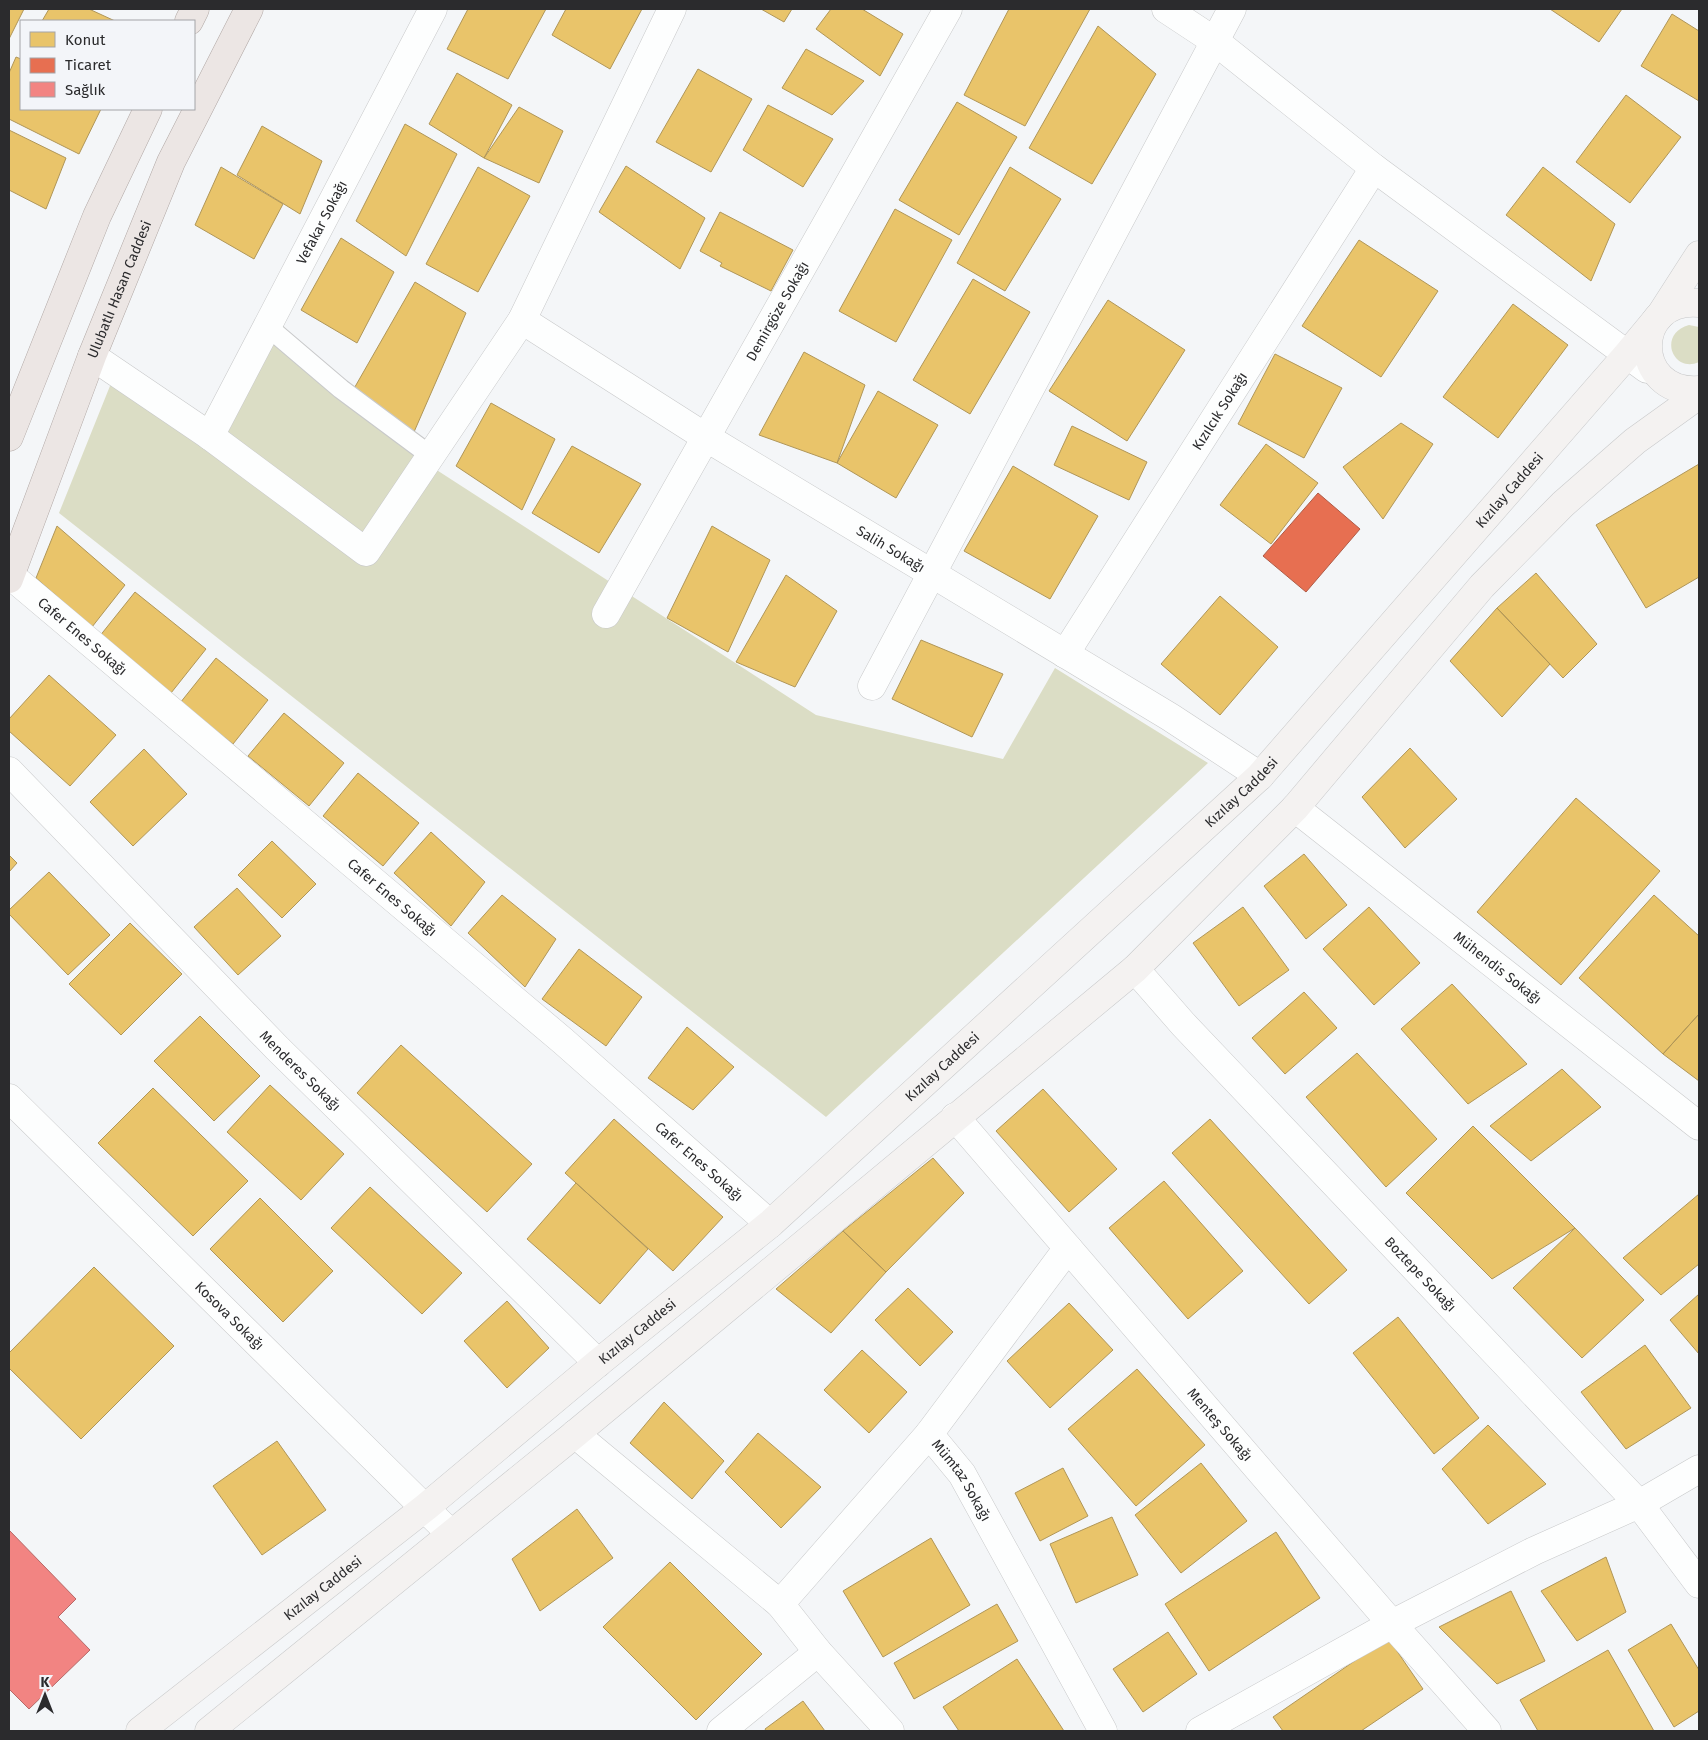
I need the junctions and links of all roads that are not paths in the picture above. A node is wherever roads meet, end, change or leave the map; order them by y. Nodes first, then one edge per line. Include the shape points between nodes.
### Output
1 (248, 9) edge
2 (433, 9) edge
3 (672, 9) edge
4 (948, 9) edge
5 (1166, 9) edge
6 (1232, 9) edge
7 (1216, 42) junction
8 (148, 110) edge
9 (1374, 168) junction
10 (1699, 254) edge
11 (1699, 303) edge
12 (1661, 314) junction
13 (522, 320) junction
14 (267, 326) junction
15 (1588, 326) junction
16 (1627, 355) junction
17 (92, 356) junction
18 (1663, 380) junction
19 (1699, 390) edge
20 (1699, 395) edge
21 (210, 436) junction
22 (9, 437) edge
23 (707, 438) junction
24 (431, 456) junction
25 (931, 574) junction
26 (10, 577) edge
27 (606, 614) dead end
28 (1065, 654) junction
29 (872, 686) dead end
30 (9, 772) edge
31 (1260, 776) junction
32 (1295, 808) junction
33 (1135, 970) junction
34 (9, 1098) edge
35 (955, 1117) junction
36 (1699, 1126) edge
37 (770, 1224) junction
38 (1068, 1248) junction
39 (598, 1363) junction
40 (575, 1434) junction
41 (929, 1434) junction
42 (1699, 1469) edge
43 (1639, 1504) junction
44 (426, 1508) junction
45 (451, 1534) junction
46 (1699, 1584) edge
47 (780, 1604) junction
48 (1392, 1624) junction
49 (818, 1652) junction
50 (140, 1731) edge
51 (209, 1731) edge
52 (721, 1731) edge
53 (890, 1731) edge
54 (1103, 1731) edge
55 (1200, 1731) edge
56 (1487, 1731) edge

1 - 17 main road, Ulubatlı Hasan Caddesi via 171,162
2 - 14 street, Vefakar Sokağı
3 - 13 street
4 - 23 street, Demirgöze Sokağı
5 - 7 street
6 - 7 street
7 - 9 street
7 - 25 street
8 - 22 main road via 97,216
9 - 15 street
9 - 28 street, Kızılcık Sokağı
10 - 12 main road
11 - 12 main road via 1675,305
12 - 15 street via 1640,327 1625,331 1612,333
12 - 16 main road, Kızılay Caddesi
12 - 18 main road via 1652,326 1648,347 1653,369
13 - 23 street, Salih Sokağı
13 - 24 street
14 - 21 street, Vefakar Sokağı
14 - 24 lane via 341,389
15 - 16 street
16 - 18 street
16 - 31 main road, Kızılay Caddesi
17 - 21 street
17 - 26 main road, Ulubatlı Hasan Caddesi
18 - 19 main road via 1686,391
20 - 32 main road via 1635,441 1563,504 1482,586
21 - 24 street via 366,552
23 - 25 street, Salih Sokağı
23 - 27 street, Demirgöze Sokağı
25 - 28 street, Salih Sokağı
25 - 29 street
26 - 37 street, Cafer Enes Sokağı via 563,1041
28 - 31 street, Salih Sokağı
30 - 39 street, Menderes Sokağı via 277,1048
31 - 37 main road, Kızılay Caddesi
32 - 33 main road
32 - 36 street, Mühendis Sokağı
33 - 35 main road
33 - 43 street, Boztepe Sokağı
34 - 44 street, Kosova Sokağı
35 - 38 street, Menteş Sokağı
35 - 40 main road
37 - 39 main road, Kızılay Caddesi
38 - 41 street, Mümtaz Sokağı
38 - 48 street, Menteş Sokağı
39 - 44 main road, Kızılay Caddesi
40 - 45 main road
40 - 47 street
41 - 47 street
41 - 54 street, Mümtaz Sokağı via 962,1474
42 - 43 street
43 - 46 street, Boztepe Sokağı
43 - 48 street via 1534,1552
44 - 45 street, Kosova Sokağı
44 - 50 main road, Kızılay Caddesi
45 - 51 main road
47 - 49 street
48 - 55 street
48 - 56 street, Menteş Sokağı
49 - 52 street
49 - 53 street

